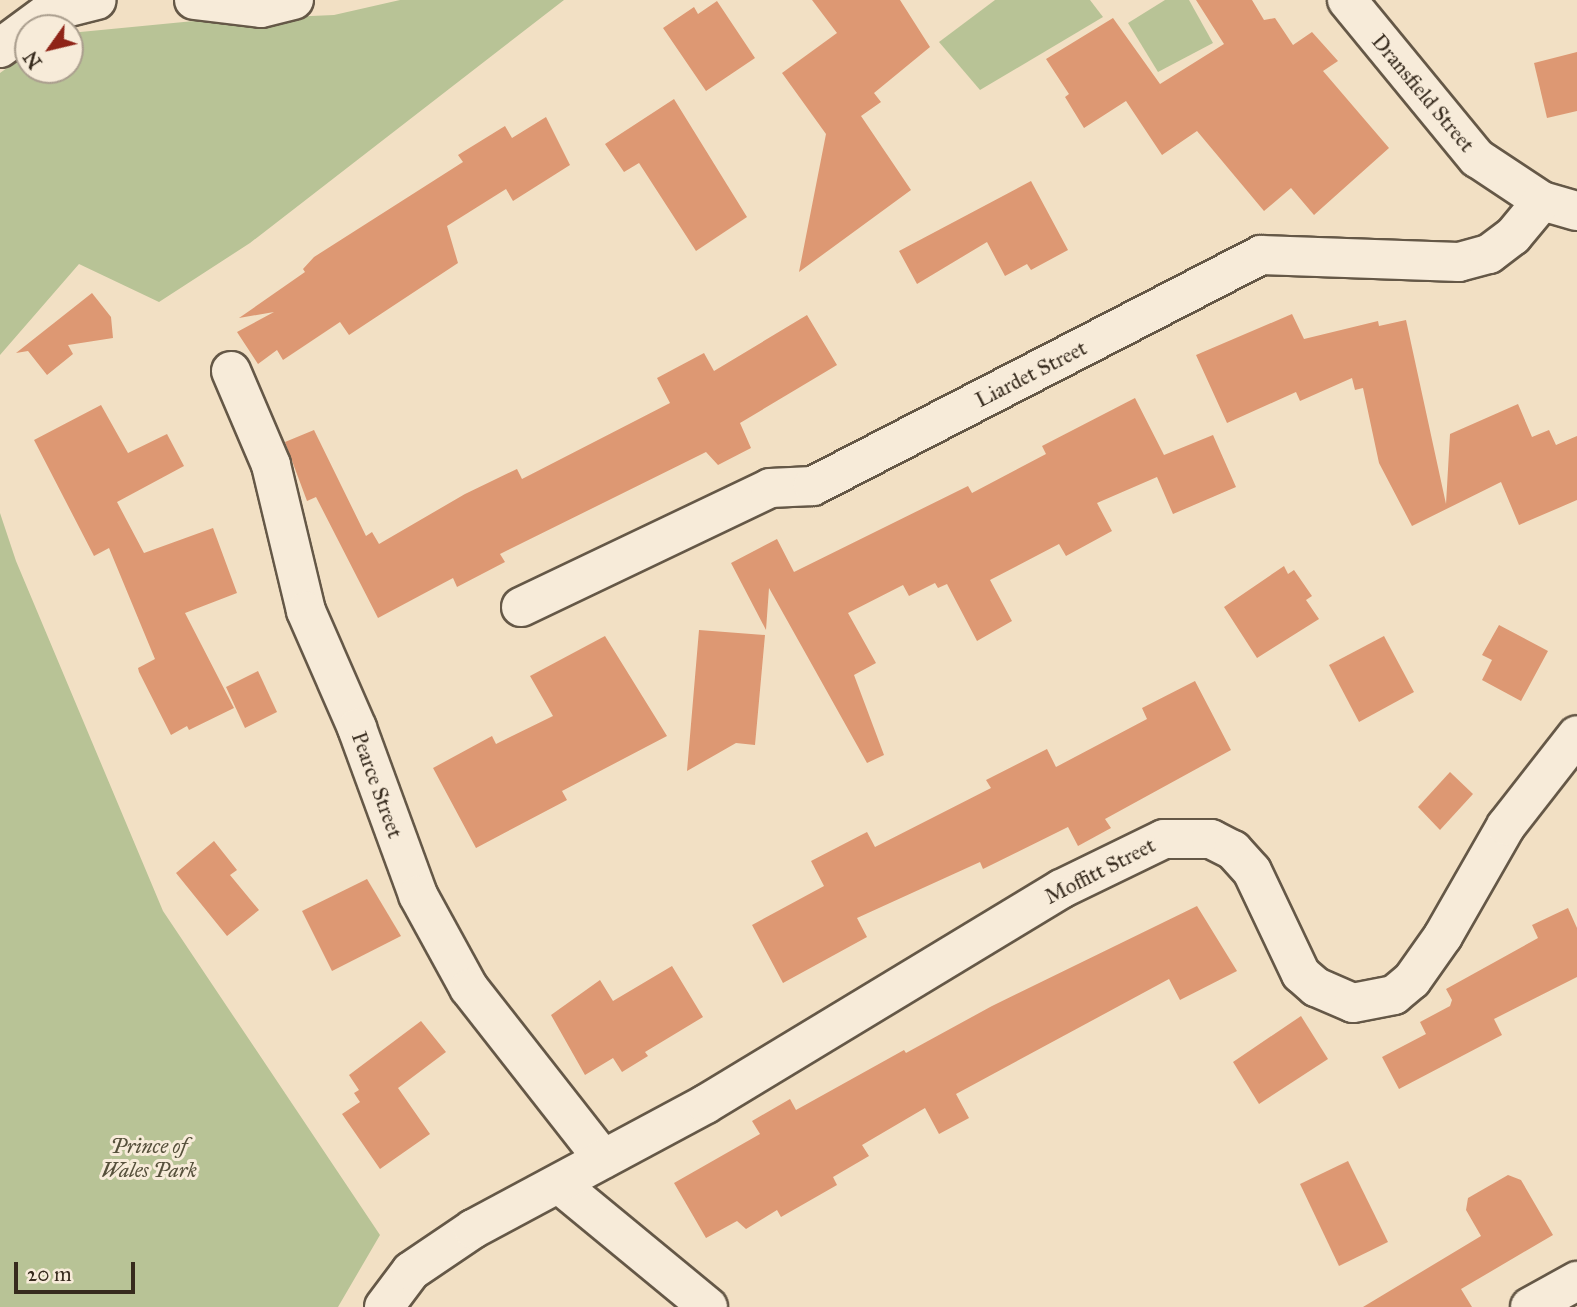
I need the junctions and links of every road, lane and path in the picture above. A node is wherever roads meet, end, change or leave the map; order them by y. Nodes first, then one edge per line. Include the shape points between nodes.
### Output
1 (97, 0) edge
2 (194, 0) edge
3 (294, 0) edge
4 (1347, 0) edge
5 (0, 48) edge
6 (1559, 206) edge
7 (231, 371) dead end
8 (521, 607) dead end
9 (1577, 735) edge
10 (603, 1159) junction
11 (559, 1184) junction
12 (1577, 1281) edge
13 (384, 1307) edge
14 (708, 1307) edge
15 (1530, 1307) edge

1 - 5 street via 49,12
2 - 3 street via 261,8
4 - 6 street, Dransfield Street via 1477,158
6 - 8 street, Liardet Street via 1489,254 1460,262 1261,255 813,486 771,488
7 - 10 street, Pearce Street via 271,465 306,611 357,728 418,895 469,988
9 - 10 street, Moffitt Street via 1506,826 1443,936 1412,980 1394,995 1353,1003 1315,987 1301,974 1252,871 1233,850 1211,838 1164,839 1061,888 831,1031
10 - 11 street, Moffitt Street
11 - 13 street, Moffitt Street via 473,1228 411,1270
11 - 14 street
12 - 15 street

